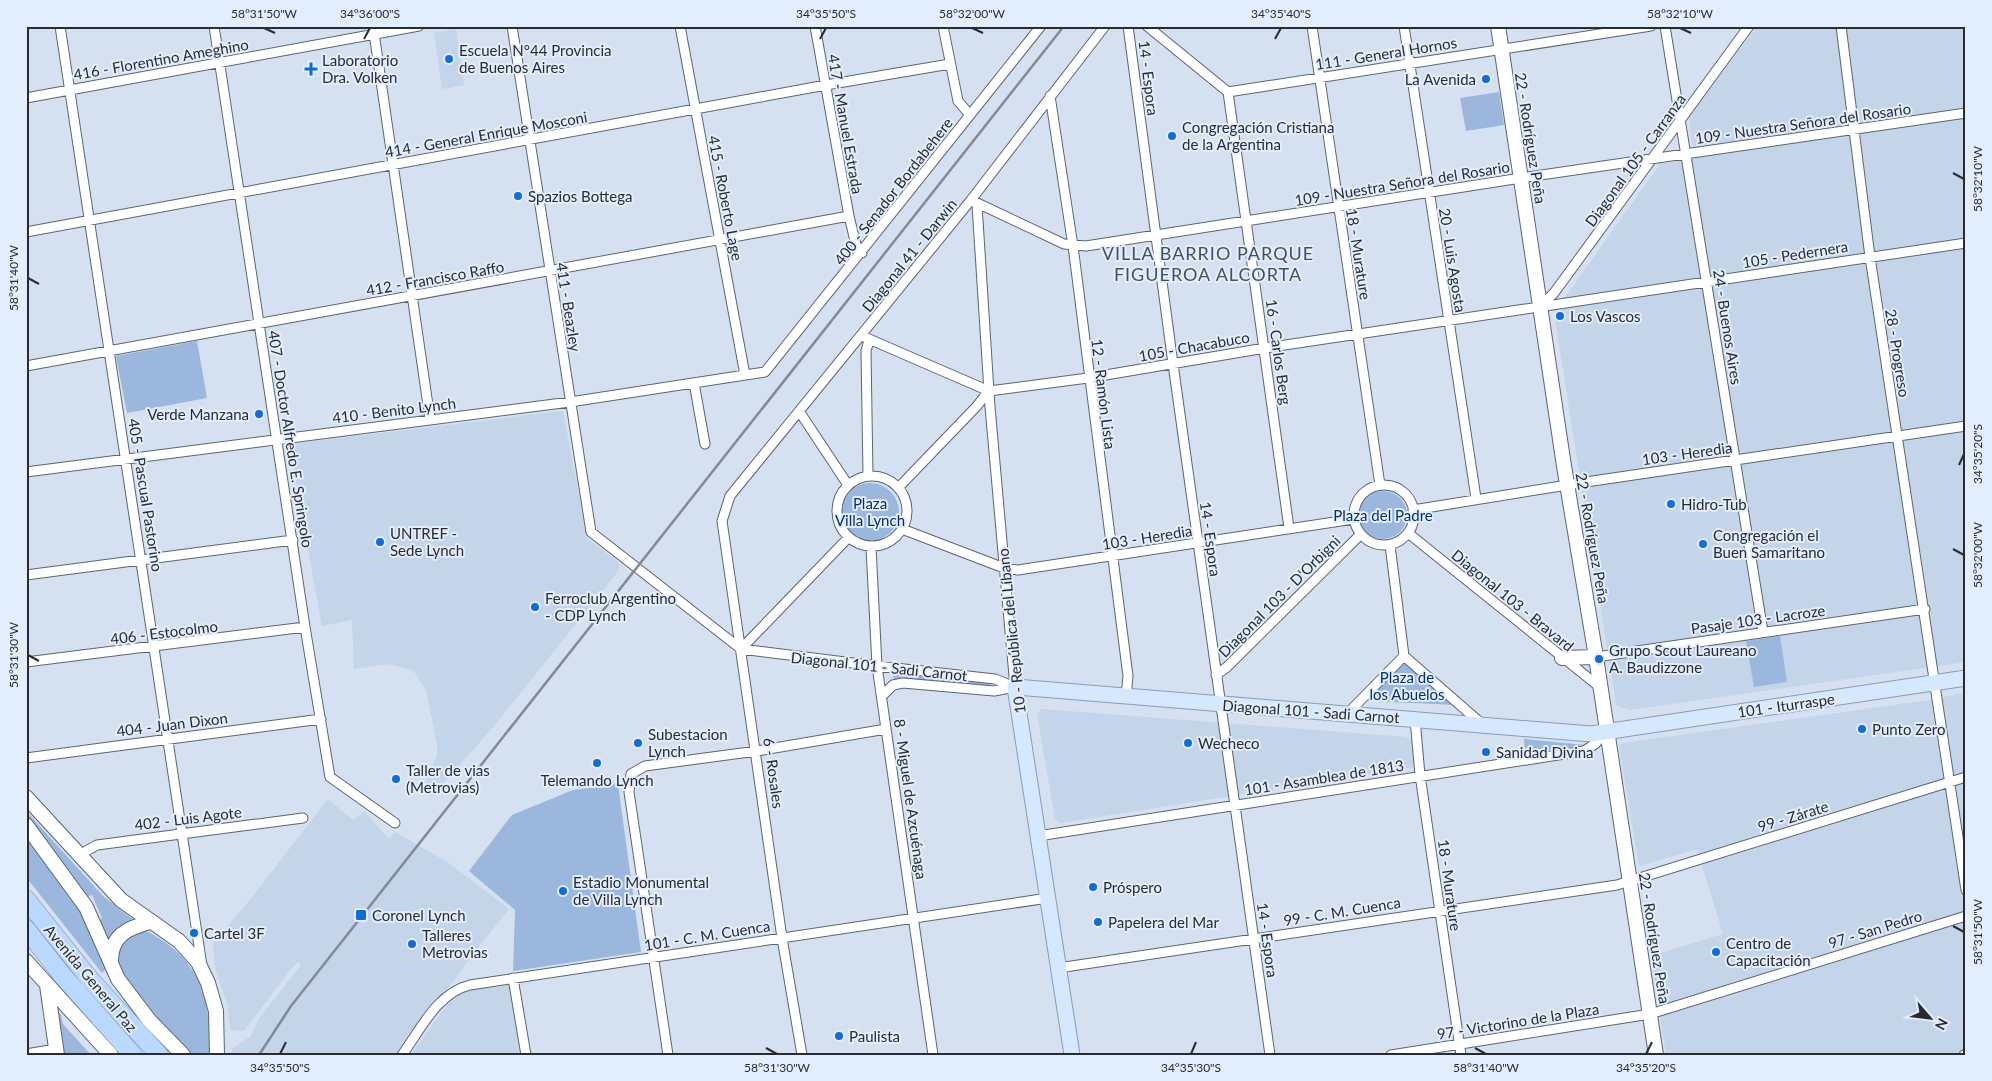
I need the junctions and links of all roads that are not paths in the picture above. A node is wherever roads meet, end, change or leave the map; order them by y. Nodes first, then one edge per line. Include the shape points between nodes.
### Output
1 (60, 26) edge
2 (214, 26) edge
3 (419, 26) edge
4 (512, 26) edge
5 (680, 26) edge
6 (815, 26) edge
7 (943, 26) edge
8 (1041, 26) edge
9 (1105, 26) edge
10 (1128, 26) edge
11 (1148, 26) edge
12 (1312, 26) edge
13 (1404, 26) edge
14 (1498, 26) edge
15 (1651, 26) edge
16 (1665, 26) edge
17 (1749, 26) edge
18 (1841, 26) edge
19 (374, 31) edge
20 (1501, 48) junction
21 (220, 62) junction
22 (1410, 63) junction
23 (950, 64) junction
24 (1319, 77) junction
25 (826, 85) junction
26 (70, 90) junction
27 (1228, 92) junction
28 (1050, 96) junction
29 (26, 98) edge
30 (695, 110) junction
31 (1966, 113) edge
32 (970, 115) junction
33 (1681, 122) junction
34 (1853, 130) junction
35 (529, 140) junction
36 (1687, 154) junction
37 (1653, 159) junction
38 (394, 164) junction
39 (1521, 178) junction
40 (240, 192) junction
41 (1429, 193) junction
42 (974, 203) junction
43 (1338, 208) junction
44 (849, 216) junction
45 (90, 221) junction
46 (1246, 221) junction
47 (26, 232) edge
48 (1155, 235) junction
49 (720, 238) junction
50 (1966, 243) edge
51 (1072, 246) junction
52 (862, 253) junction
53 (1870, 257) junction
54 (550, 271) junction
55 (1707, 281) junction
56 (413, 296) junction
57 (1540, 307) junction
58 (1448, 321) junction
59 (259, 325) junction
60 (1357, 334) junction
61 (865, 338) junction
62 (1265, 348) junction
63 (110, 352) junction
64 (1173, 364) junction
65 (26, 366) edge
66 (765, 372) joint
67 (745, 375) junction
68 (1088, 378) junction
69 (694, 383) junction
70 (989, 391) junction
71 (570, 402) junction
72 (799, 411) junction
73 (430, 419) junction
74 (1966, 426) edge
75 (1897, 436) junction
76 (277, 439) junction
77 (705, 444) dead end
78 (127, 459) junction
79 (1735, 459) junction
80 (26, 472) edge
81 (868, 476) junction
82 (848, 485) junction
83 (1380, 485) junction
84 (1567, 485) junction
85 (898, 488) junction
86 (730, 496) joint
87 (1476, 498) junction
88 (1413, 510) junction
89 (1354, 519) junction
90 (902, 528) junction
91 (1289, 528) junction
92 (1408, 532) junction
93 (1361, 534) junction
94 (848, 538) junction
95 (293, 540) junction
96 (1198, 542) junction
97 (1390, 545) junction
98 (871, 547) junction
99 (1112, 556) junction
100 (142, 560) junction
101 (1004, 568) junction
102 (26, 575) edge
103 (1925, 609) junction
104 (305, 627) junction
105 (1763, 632) junction
106 (156, 647) junction
107 (741, 648) junction
108 (1404, 656) junction
109 (1596, 657) junction
110 (1562, 658) junction
111 (26, 662) edge
112 (877, 666) junction
113 (1216, 674) junction
114 (1966, 678) edge
115 (1936, 683) junction
116 (1015, 687) junction
117 (1601, 688) junction
118 (882, 696) junction
119 (1126, 696) junction
120 (1220, 704) junction
121 (1348, 713) junction
122 (1415, 718) junction
123 (321, 720) junction
124 (1484, 725) junction
125 (886, 729) junction
126 (1606, 732) junction
127 (168, 738) junction
128 (757, 751) junction
129 (26, 758) edge
130 (1420, 775) junction
131 (1966, 778) edge
132 (1948, 783) junction
133 (26, 797) edge
134 (1235, 805) junction
135 (303, 818) dead end
136 (396, 823) dead end
137 (26, 825) edge
138 (181, 832) junction
139 (1038, 836) junction
140 (79, 855) junction
141 (1629, 881) junction
142 (1966, 890) edge
143 (1048, 898) junction
144 (26, 899) edge
145 (1440, 910) junction
146 (1966, 916) edge
147 (914, 918) junction
148 (150, 922) junction
149 (26, 929) edge
150 (782, 938) junction
151 (1254, 939) junction
152 (653, 958) junction
153 (26, 961) edge
154 (111, 966) junction
155 (1058, 968) junction
156 (202, 969) junction
157 (514, 978) junction
158 (47, 985) junction
159 (1650, 1014) junction
160 (1460, 1044) junction
161 (57, 1052) edge
162 (26, 1054) edge
163 (111, 1055) edge
164 (133, 1055) edge
165 (159, 1055) edge
166 (183, 1055) edge
167 (217, 1055) edge
168 (402, 1055) edge
169 (526, 1055) edge
170 (668, 1055) edge
171 (802, 1055) edge
172 (933, 1055) edge
173 (1072, 1055) edge
174 (1270, 1055) edge
175 (1391, 1055) edge
176 (1461, 1055) edge
177 (1656, 1055) edge

1 - 26 street, 405 - Pascual Pastorino
2 - 21 street, 407 - Doctor Alfredo E. Springolo
3 - 19 street, 416 - Florentino Ameghino
4 - 35 street, 411 - Beazley
5 - 30 street, 415 - Roberto Lage
6 - 25 street, 417 - Manuel Estrada
7 - 23 street
8 - 32 street, 400 - Senador Bordabehere
9 - 28 street, Diagonal 41 - Darwin
10 - 48 street, 14 - Espora
11 - 27 street
12 - 24 street, 18 - Murature
13 - 22 street, 20 - Luis Agosta
14 - 20 street, 22 - Rodríguez Peña
15 - 20 street, 111 - General Hornos
16 - 33 street, 24 - Buenos Aires
17 - 33 street, Diagonal 105 - Carranza
18 - 34 street, 28 - Progreso
19 - 21 street, 416 - Florentino Ameghino
19 - 38 street
20 - 22 street, 111 - General Hornos
20 - 39 street, 22 - Rodríguez Peña
21 - 26 street, 416 - Florentino Ameghino
21 - 40 street, 407 - Doctor Alfredo E. Springolo
22 - 24 street, 111 - General Hornos
22 - 41 street, 20 - Luis Agosta
23 - 25 street, 414 - General Enrique Mosconi
23 - 32 street via 958,101
24 - 27 street, 111 - General Hornos
24 - 43 street, 18 - Murature
25 - 30 street, 414 - General Enrique Mosconi
25 - 44 street, 417 - Manuel Estrada
26 - 29 street, 416 - Florentino Ameghino
26 - 45 street, 405 - Pascual Pastorino
27 - 46 street, 16 - Carlos Berg
28 - 42 street, Diagonal 41 - Darwin
28 - 51 street, 12 - Ramón Lista
30 - 35 street, 414 - General Enrique Mosconi
30 - 49 street, 415 - Roberto Lage
31 - 34 street, 109 - Nuestra Señora del Rosario
32 - 52 street, 400 - Senador Bordabehere
33 - 36 street, 24 - Buenos Aires
33 - 37 street, Diagonal 105 - Carranza
34 - 36 street, 109 - Nuestra Señora del Rosario
34 - 53 street, 28 - Progreso
35 - 38 street, 414 - General Enrique Mosconi
35 - 54 street, 411 - Beazley
36 - 37 street, 109 - Nuestra Señora del Rosario
36 - 55 street, 24 - Buenos Aires
37 - 39 street, 109 - Nuestra Señora del Rosario
37 - 57 street, Diagonal 105 - Carranza via 1554,293
38 - 40 street, 414 - General Enrique Mosconi
38 - 56 street
39 - 41 street, 109 - Nuestra Señora del Rosario
39 - 57 street, 22 - Rodríguez Peña
40 - 45 street, 414 - General Enrique Mosconi
40 - 59 street, 407 - Doctor Alfredo E. Springolo
41 - 43 street, 109 - Nuestra Señora del Rosario
41 - 58 street, 20 - Luis Agosta
42 - 51 street, 109 - Nuestra Señora del Rosario
42 - 61 street, Diagonal 41 - Darwin
42 - 70 street, 10 - República del Líbano
43 - 46 street, 109 - Nuestra Señora del Rosario
43 - 60 street, 18 - Murature
44 - 49 street, 412 - Francisco Raffo
44 - 52 street, 417 - Manuel Estrada via 856,245
45 - 47 street, 414 - General Enrique Mosconi
45 - 63 street, 405 - Pascual Pastorino
46 - 48 street, 109 - Nuestra Señora del Rosario
46 - 62 street, 16 - Carlos Berg
48 - 51 street, 109 - Nuestra Señora del Rosario
48 - 64 street, 14 - Espora
49 - 54 street, 412 - Francisco Raffo
49 - 67 street, 415 - Roberto Lage
50 - 53 street, 105 - Pedernera
51 - 68 street, 12 - Ramón Lista
52 - 66 street, 400 - Senador Bordabehere
53 - 55 street, 105 - Pedernera
53 - 75 street, 28 - Progreso
54 - 56 street, 412 - Francisco Raffo
54 - 71 street, 411 - Beazley
55 - 57 street, 105 - Pedernera
55 - 79 street, 24 - Buenos Aires
56 - 59 street, 412 - Francisco Raffo
56 - 73 street
57 - 58 street, 105 - Chacabuco
57 - 84 street, 22 - Rodríguez Peña
58 - 60 street, 105 - Chacabuco
58 - 87 street, 20 - Luis Agosta
59 - 63 street, 412 - Francisco Raffo
59 - 76 street, 407 - Doctor Alfredo E. Springolo
60 - 62 street, 105 - Chacabuco
60 - 83 street, 18 - Murature
61 - 70 street
61 - 72 street, Diagonal 41 - Darwin
61 - 81 street
62 - 64 street, 105 - Chacabuco
62 - 91 street, 16 - Carlos Berg
63 - 65 street, 412 - Francisco Raffo
63 - 78 street, 405 - Pascual Pastorino
64 - 68 street, 105 - Chacabuco
64 - 96 street, 14 - Espora
66 - 67 street, 410 - Benito Lynch
67 - 69 street, 410 - Benito Lynch
68 - 70 street, 105 - Chacabuco
68 - 99 street, 12 - Ramón Lista
69 - 71 street, 410 - Benito Lynch
69 - 77 street
70 - 85 street
70 - 101 street, 10 - República del Líbano
71 - 73 street, 410 - Benito Lynch
71 - 107 street, 411 - Beazley via 589,528 595,536
72 - 82 street
72 - 86 street, Diagonal 41 - Darwin
73 - 76 street, 410 - Benito Lynch
74 - 75 street, 103 - Heredia
75 - 79 street, 103 - Heredia
75 - 103 street, 28 - Progreso
76 - 78 street, 410 - Benito Lynch
76 - 95 street, 407 - Doctor Alfredo E. Springolo
78 - 80 street, 410 - Benito Lynch
78 - 100 street, 405 - Pascual Pastorino
79 - 84 street, 103 - Heredia
79 - 105 street, 24 - Buenos Aires
81 - 82 street
81 - 85 street via 880,477
82 - 94 street via 840,495 836,511 840,527
83 - 88 street via 1405,494
83 - 89 street via 1363,493
84 - 87 street, 103 - Heredia
84 - 109 street, 22 - Rodríguez Peña
85 - 90 street via 907,514
86 - 107 street, 6 - Rosales via 722,521
87 - 88 street, 103 - Heredia
88 - 92 street via 1413,522
89 - 91 street, 103 - Heredia
89 - 93 street
90 - 98 street via 891,541
90 - 101 street
91 - 96 street, 103 - Heredia
92 - 97 street
92 - 110 street, Diagonal 103 - Bravard
93 - 97 street via 1374,544
93 - 113 street, Diagonal 103 - D'Orbigni via 1228,667
94 - 98 street
94 - 107 street
95 - 100 street
95 - 104 street, 407 - Doctor Alfredo E. Springolo
96 - 99 street, 103 - Heredia
96 - 113 street, 14 - Espora
97 - 108 street
98 - 112 street, 8 - Miguel de Azcuénaga
99 - 101 street, 103 - Heredia via 1018,570
99 - 119 street, 12 - Ramón Lista via 1128,676
100 - 102 street
100 - 106 street, 405 - Pascual Pastorino
101 - 116 street, 10 - República del Líbano
103 - 105 street, Pasaje 103 - Lacroze
103 - 115 street, 28 - Progreso
104 - 106 street, 406 - Estocolmo
104 - 123 street, 407 - Doctor Alfredo E. Springolo
105 - 109 street, Pasaje 103 - Lacroze
106 - 111 street, 406 - Estocolmo
106 - 127 street, 405 - Pascual Pastorino
107 - 112 street, Diagonal 101 - Sadi Carnot
107 - 128 street, 6 - Rosales
108 - 121 street
108 - 124 street
109 - 110 street
109 - 117 street, 22 - Rodríguez Peña
110 - 117 street, Diagonal 103 - Bravard
112 - 116 street, Diagonal 101 - Sadi Carnot via 996,679
112 - 118 street, 8 - Miguel de Azcuénaga
113 - 120 street, 14 - Espora
114 - 115 main road, 101 - Iturraspe
115 - 126 main road, 101 - Iturraspe
115 - 132 street, 28 - Progreso
116 - 118 street, Diagonal 101 - Sadi Carnot via 994,691 897,683
116 - 119 main road, Diagonal 101 - Sadi Carnot
116 - 139 main road, 10 - República del Líbano
117 - 126 street, 22 - Rodríguez Peña
118 - 125 street, 8 - Miguel de Azcuénaga
119 - 120 main road, Diagonal 101 - Sadi Carnot
120 - 121 main road, Diagonal 101 - Sadi Carnot
120 - 134 street, 14 - Espora
121 - 122 main road, Diagonal 101 - Sadi Carnot
122 - 124 main road, Diagonal 101 - Sadi Carnot
122 - 130 street, 18 - Murature
123 - 127 street, 404 - Juan Dixon
123 - 136 street, 407 - Doctor Alfredo E. Springolo via 330,777
124 - 126 main road, Diagonal 101 - Sadi Carnot
125 - 128 street
125 - 147 street, 8 - Miguel de Azcuénaga
126 - 130 street, 101 - Asamblea de 1813 via 1584,751
126 - 141 street, 22 - Rodríguez Peña
127 - 129 street, 404 - Juan Dixon
127 - 138 street, 405 - Pascual Pastorino
128 - 150 street, 6 - Rosales
128 - 152 street via 645,766 631,774 629,792
130 - 134 street, 101 - Asamblea de 1813
130 - 145 street, 18 - Murature
131 - 132 street, 99 - Zárate
132 - 141 street, 99 - Zárate
132 - 142 street, 28 - Progreso
133 - 140 street
134 - 139 street, 101 - Asamblea de 1813
134 - 151 street, 14 - Espora
135 - 138 street, 402 - Luis Agote
137 - 154 street, Avenida General Paz via 86,906
138 - 140 street, 402 - Luis Agote via 97,845
138 - 156 street, 405 - Pascual Pastorino
139 - 143 main road, 10 - República del Líbano
140 - 148 street via 121,900
141 - 145 street, 99 - C. M. Cuenca
141 - 159 street, 22 - Rodríguez Peña
143 - 147 street, 101 - C. M. Cuenca
143 - 155 main road, 10 - República del Líbano
144 - 165 highway, Avenida General Paz via 89,978
145 - 151 street, 99 - C. M. Cuenca
145 - 160 street, 18 - Murature
146 - 159 street, 97 - San Pedro
147 - 150 street, 101 - C. M. Cuenca
147 - 172 street, 8 - Miguel de Azcuénaga
148 - 154 street via 119,935 112,945
148 - 156 street via 179,942
149 - 164 highway, Avenida General Paz
150 - 152 street, 101 - C. M. Cuenca
150 - 171 street, 6 - Rosales
151 - 155 street, 99 - C. M. Cuenca
151 - 174 street, 14 - Espora
152 - 157 street, 101 - C. M. Cuenca
152 - 170 street
153 - 158 street
154 - 166 street, Avenida General Paz via 136,1005
155 - 173 main road, 10 - República del Líbano
156 - 167 street via 216,1011
157 - 168 street, 101 - C. M. Cuenca via 470,985 450,992
157 - 169 street
158 - 161 street
158 - 163 street
159 - 160 street, 97 - Victorino de la Plaza
159 - 177 street, 22 - Rodríguez Peña
160 - 175 street, 97 - Victorino de la Plaza
160 - 176 street, 18 - Murature
161 - 162 street

